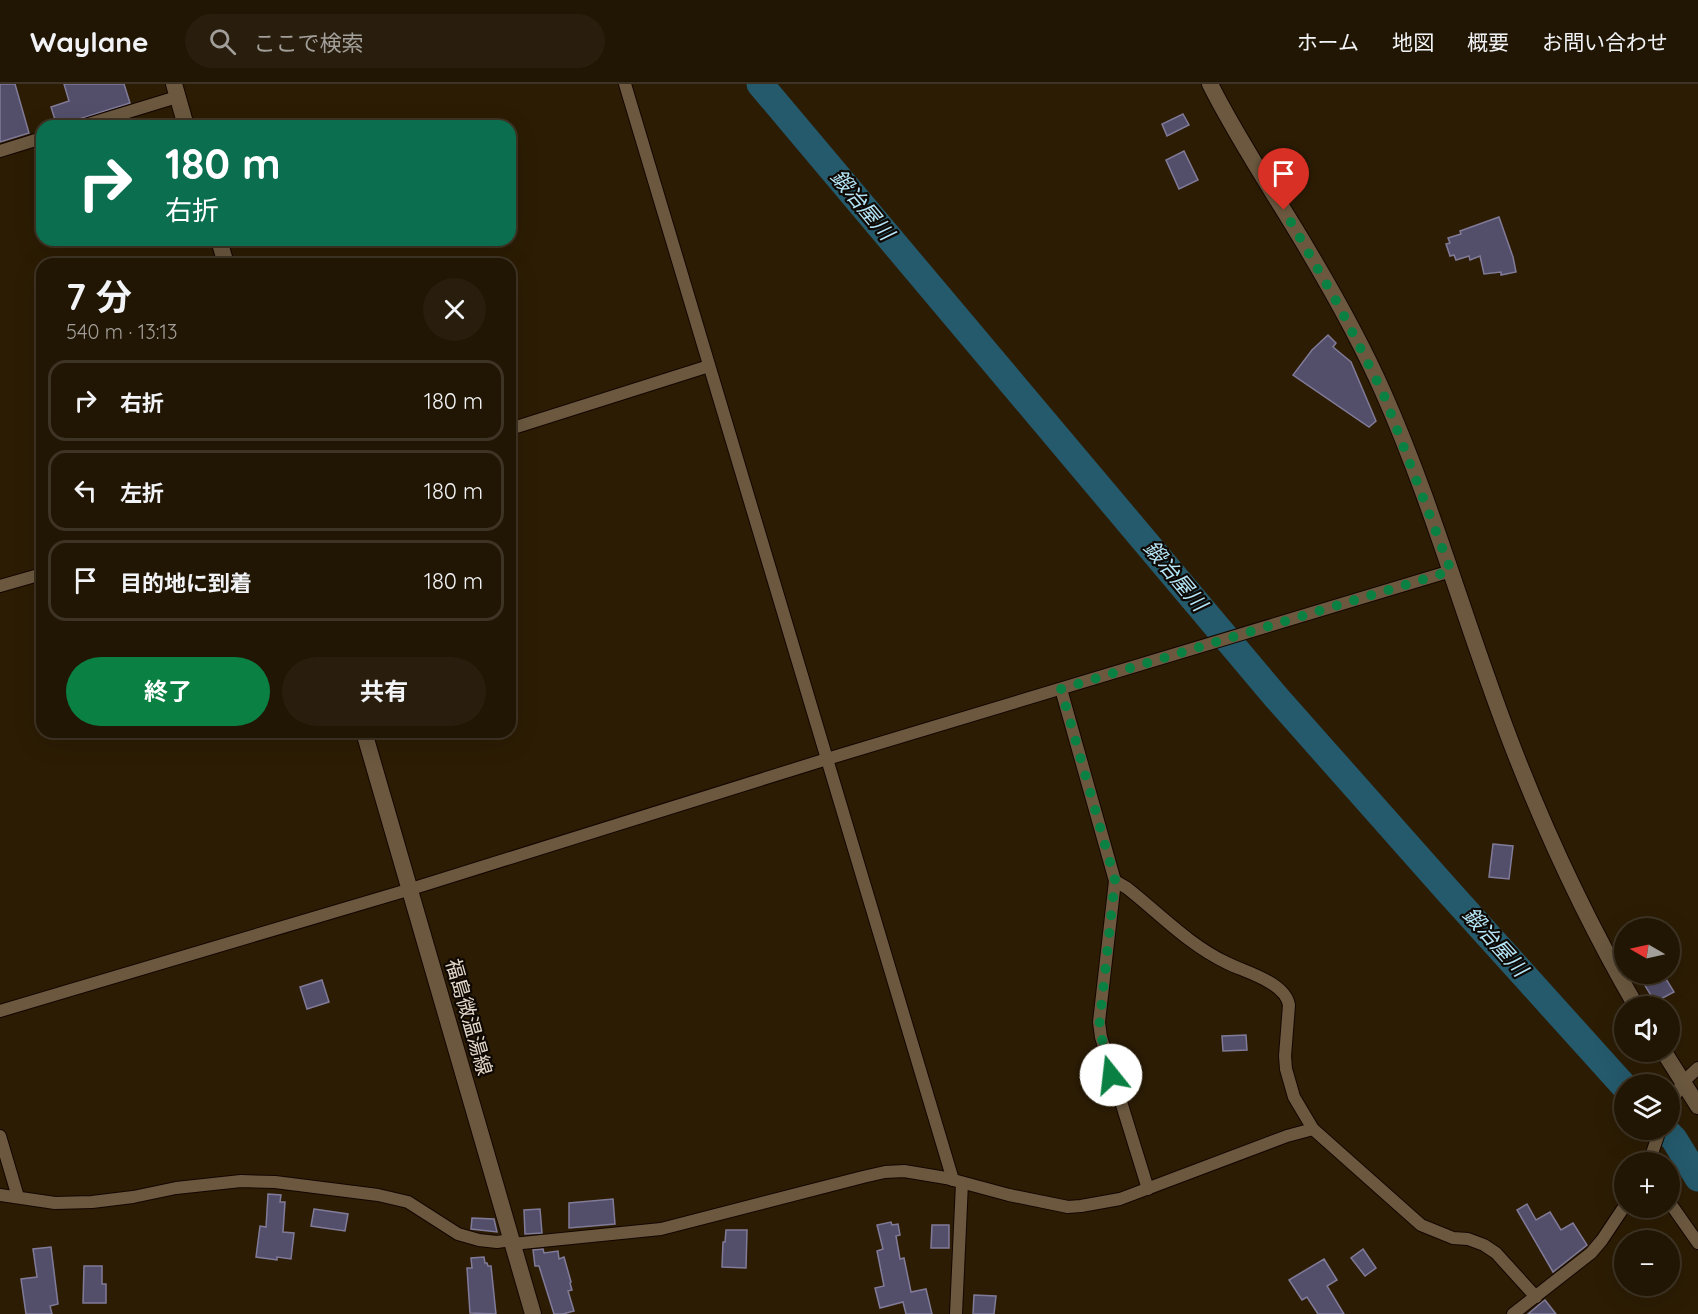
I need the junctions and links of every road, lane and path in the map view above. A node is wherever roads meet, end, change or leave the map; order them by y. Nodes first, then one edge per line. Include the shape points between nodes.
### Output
1 (625, 84) edge
2 (1210, 84) edge
3 (176, 90) edge
4 (98, 120) edge
5 (184, 120) edge
6 (36, 140) edge
7 (0, 151) edge
8 (709, 366) junction
9 (516, 427) edge
10 (1451, 571) junction
11 (36, 576) edge
12 (0, 586) edge
13 (1061, 689) junction
14 (366, 738) edge
15 (827, 759) junction
16 (1115, 880) junction
17 (411, 889) junction
18 (1630, 996) edge
19 (0, 1011) edge
20 (1670, 1062) edge
21 (1698, 1068) edge
22 (1683, 1082) junction
23 (1680, 1087) edge
24 (1698, 1106) edge
25 (1313, 1129) junction
26 (0, 1136) edge
27 (957, 1181) junction
28 (1148, 1188) junction
29 (0, 1195) edge
30 (18, 1197) junction
31 (1680, 1217) edge
32 (1617, 1218) edge
33 (511, 1242) junction
34 (1698, 1243) edge
35 (1536, 1297) junction
36 (533, 1314) edge
37 (956, 1314) edge
38 (1513, 1314) edge

1 - 8 street
2 - 10 street via 1362,349 1392,414
3 - 4 street
3 - 5 street
6 - 7 street
8 - 9 street
8 - 15 street
10 - 13 street
10 - 18 street via 1514,752 1541,817 1605,953
11 - 12 street
13 - 15 street
13 - 16 street
14 - 17 street, 福島微温湯線
15 - 17 street
15 - 27 street
16 - 25 street via 1210,954 1282,990 1289,1005 1286,1069 1294,1097
16 - 28 street via 1099,1028
17 - 19 street
17 - 33 street, 福島微温湯線
20 - 22 street
21 - 22 street
22 - 23 street
22 - 24 street
25 - 28 street
25 - 35 street via 1421,1225 1484,1245
26 - 30 street
27 - 28 street via 1068,1207 1108,1202
27 - 33 street via 904,1171 885,1172 661,1229
27 - 37 street
29 - 30 street
30 - 33 street via 55,1203 92,1202 241,1180 275,1182 408,1202 458,1234
31 - 34 street
32 - 35 street via 1591,1253
33 - 36 street, 福島微温湯線
35 - 38 street

